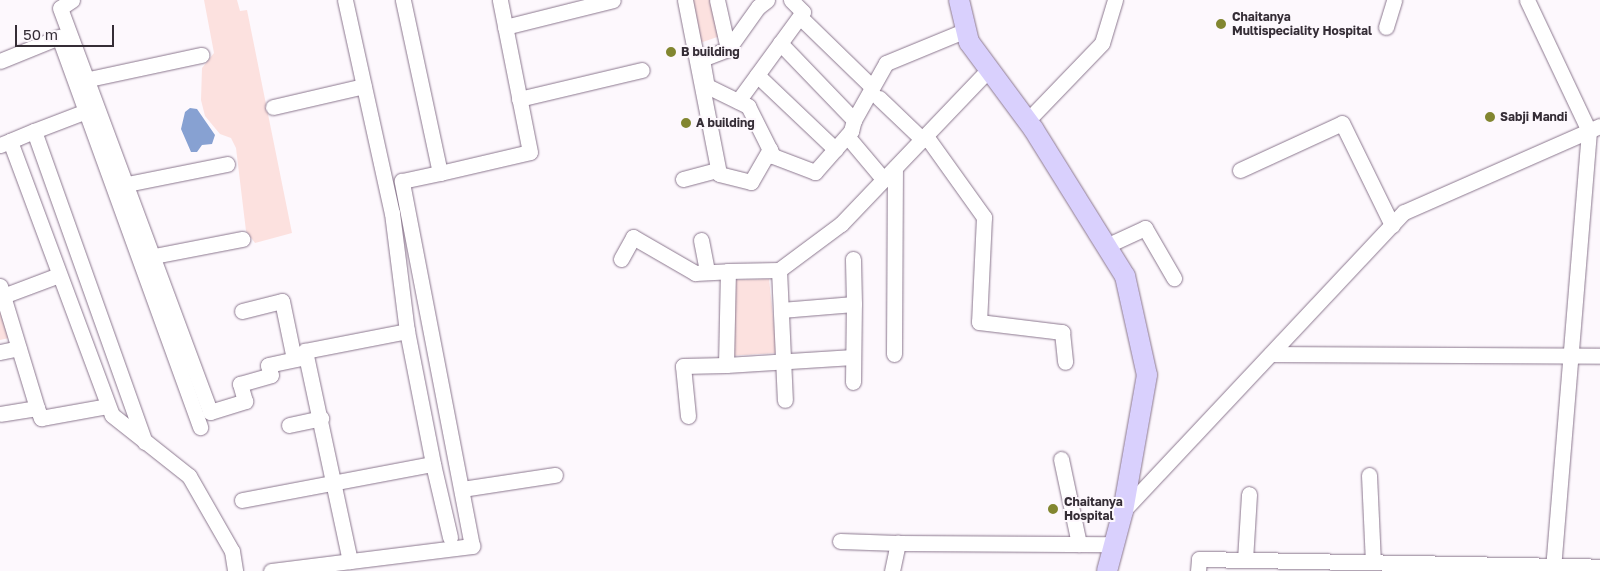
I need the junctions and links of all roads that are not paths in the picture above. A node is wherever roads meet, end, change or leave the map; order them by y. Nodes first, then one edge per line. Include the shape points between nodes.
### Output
1 (72, 0) edge
2 (345, 0) edge
3 (404, 0) edge
4 (500, 0) edge
5 (614, 0) edge
6 (684, 0) edge
7 (717, 0) edge
8 (767, 0) edge
9 (791, 0) edge
10 (959, 0) edge
11 (1115, 0) edge
12 (1394, 0) edge
13 (1527, 0) edge
14 (800, 17) junction
15 (505, 27) junction
16 (1386, 27) dead end
17 (966, 30) junction
18 (780, 43) junction
19 (728, 49) junction
20 (201, 55) dead end
21 (0, 61) edge
22 (642, 70) dead end
23 (988, 70) junction
24 (757, 75) junction
25 (89, 79) junction
26 (364, 86) junction
27 (876, 93) junction
28 (519, 99) junction
29 (738, 102) junction
30 (273, 107) dead end
31 (86, 111) junction
32 (854, 120) junction
33 (1027, 121) junction
34 (1595, 129) edge
35 (34, 131) junction
36 (847, 136) junction
37 (925, 138) junction
38 (5, 143) edge
39 (770, 149) junction
40 (835, 149) junction
41 (227, 164) dead end
42 (896, 168) junction
43 (718, 170) junction
44 (1240, 170) dead end
45 (440, 173) junction
46 (683, 178) dead end
47 (884, 180) junction
48 (127, 184) junction
49 (1392, 225) junction
50 (242, 239) dead end
51 (701, 240) dead end
52 (1106, 246) junction
53 (154, 256) junction
54 (621, 259) dead end
55 (853, 259) dead end
56 (779, 270) junction
57 (708, 271) junction
58 (728, 271) junction
59 (59, 275) junction
60 (1174, 278) dead end
61 (2, 291) edge
62 (854, 304) junction
63 (781, 310) junction
64 (242, 311) dead end
65 (407, 332) junction
66 (19, 348) junction
67 (0, 352) edge
68 (894, 354) dead end
69 (1271, 354) junction
70 (1570, 356) junction
71 (1600, 356) edge
72 (853, 357) junction
73 (300, 358) junction
74 (784, 362) junction
75 (1065, 362) dead end
76 (726, 365) junction
77 (853, 382) dead end
78 (786, 400) dead end
79 (107, 406) junction
80 (37, 408) junction
81 (0, 414) edge
82 (688, 416) dead end
83 (321, 418) junction
84 (289, 425) dead end
85 (200, 427) dead end
86 (146, 443) junction
87 (1061, 459) dead end
88 (434, 464) junction
89 (555, 475) dead end
90 (1369, 475) dead end
91 (334, 483) junction
92 (462, 489) junction
93 (1249, 494) dead end
94 (242, 500) dead end
95 (1123, 511) junction
96 (450, 537) dead end
97 (840, 541) dead end
98 (898, 543) junction
99 (1079, 544) junction
100 (1114, 544) junction
101 (1245, 560) junction
102 (350, 561) junction
103 (1373, 562) junction
104 (1553, 566) junction
105 (1600, 567) edge
106 (1501, 568) edge
107 (235, 571) edge
108 (271, 571) edge
109 (892, 571) edge
110 (1107, 571) edge
111 (1198, 571) edge

1 - 25 street via 60,8
2 - 26 street
3 - 45 street
4 - 15 street
5 - 15 street
6 - 43 street
7 - 19 street
8 - 19 street via 758,7
9 - 14 street via 803,12
10 - 17 main road
11 - 33 street via 1102,43
12 - 16 street
13 - 34 street
14 - 18 street
14 - 27 street
15 - 28 street
17 - 23 main road via 969,42
17 - 27 street via 886,63
18 - 24 street
18 - 32 street
19 - 29 street via 702,59 707,86
20 - 25 street
21 - 31 street via 59,37
22 - 28 street
23 - 33 main road
23 - 37 street
24 - 29 street
24 - 40 street
25 - 48 street
26 - 30 street
26 - 65 street via 392,213
27 - 32 street
27 - 37 street
28 - 45 street via 530,152
29 - 39 street via 748,106
31 - 35 street
31 - 85 street
32 - 36 street
33 - 52 main road
34 - 49 street via 1404,212
34 - 70 street
35 - 38 street
35 - 86 street
36 - 40 street
36 - 47 street
37 - 42 street
37 - 75 street via 984,217 979,322 1062,332
38 - 59 street
39 - 40 street via 773,156 815,172
39 - 43 street via 751,182 719,174
41 - 48 street
42 - 47 street
42 - 68 street
43 - 46 street
44 - 49 street via 1342,123
45 - 92 street via 402,181
47 - 56 street via 841,224
48 - 53 street
49 - 69 street
50 - 53 street
51 - 57 street
52 - 60 street via 1145,228
52 - 95 main road via 1125,276 1147,375
53 - 73 street via 210,412 245,401 240,384 271,375 268,365
54 - 57 street via 633,237 695,273
55 - 62 street
56 - 58 street
56 - 63 street
57 - 58 street
58 - 76 street
59 - 61 street
59 - 79 street
61 - 66 street
62 - 63 street
62 - 72 street
63 - 74 street
64 - 73 street via 282,301
65 - 73 street via 305,352
65 - 88 street
66 - 67 street
66 - 80 street
69 - 70 street
69 - 95 street
70 - 71 street
70 - 104 street
72 - 74 street
72 - 77 street
73 - 83 street
74 - 76 street
74 - 78 street
76 - 82 street via 683,366
79 - 80 street via 41,418
79 - 86 street via 112,415
80 - 81 street
83 - 84 street
83 - 91 street
86 - 107 street via 189,476 232,551
87 - 99 street
88 - 91 street
88 - 96 street
89 - 92 street
90 - 103 street
91 - 94 street
91 - 102 street
92 - 102 street via 472,546
93 - 101 street
95 - 100 main road
97 - 98 street
98 - 99 street
98 - 109 street
99 - 100 street
100 - 110 main road
101 - 103 street
101 - 111 street via 1199,559
102 - 108 street
103 - 106 street
104 - 105 street
104 - 106 street

